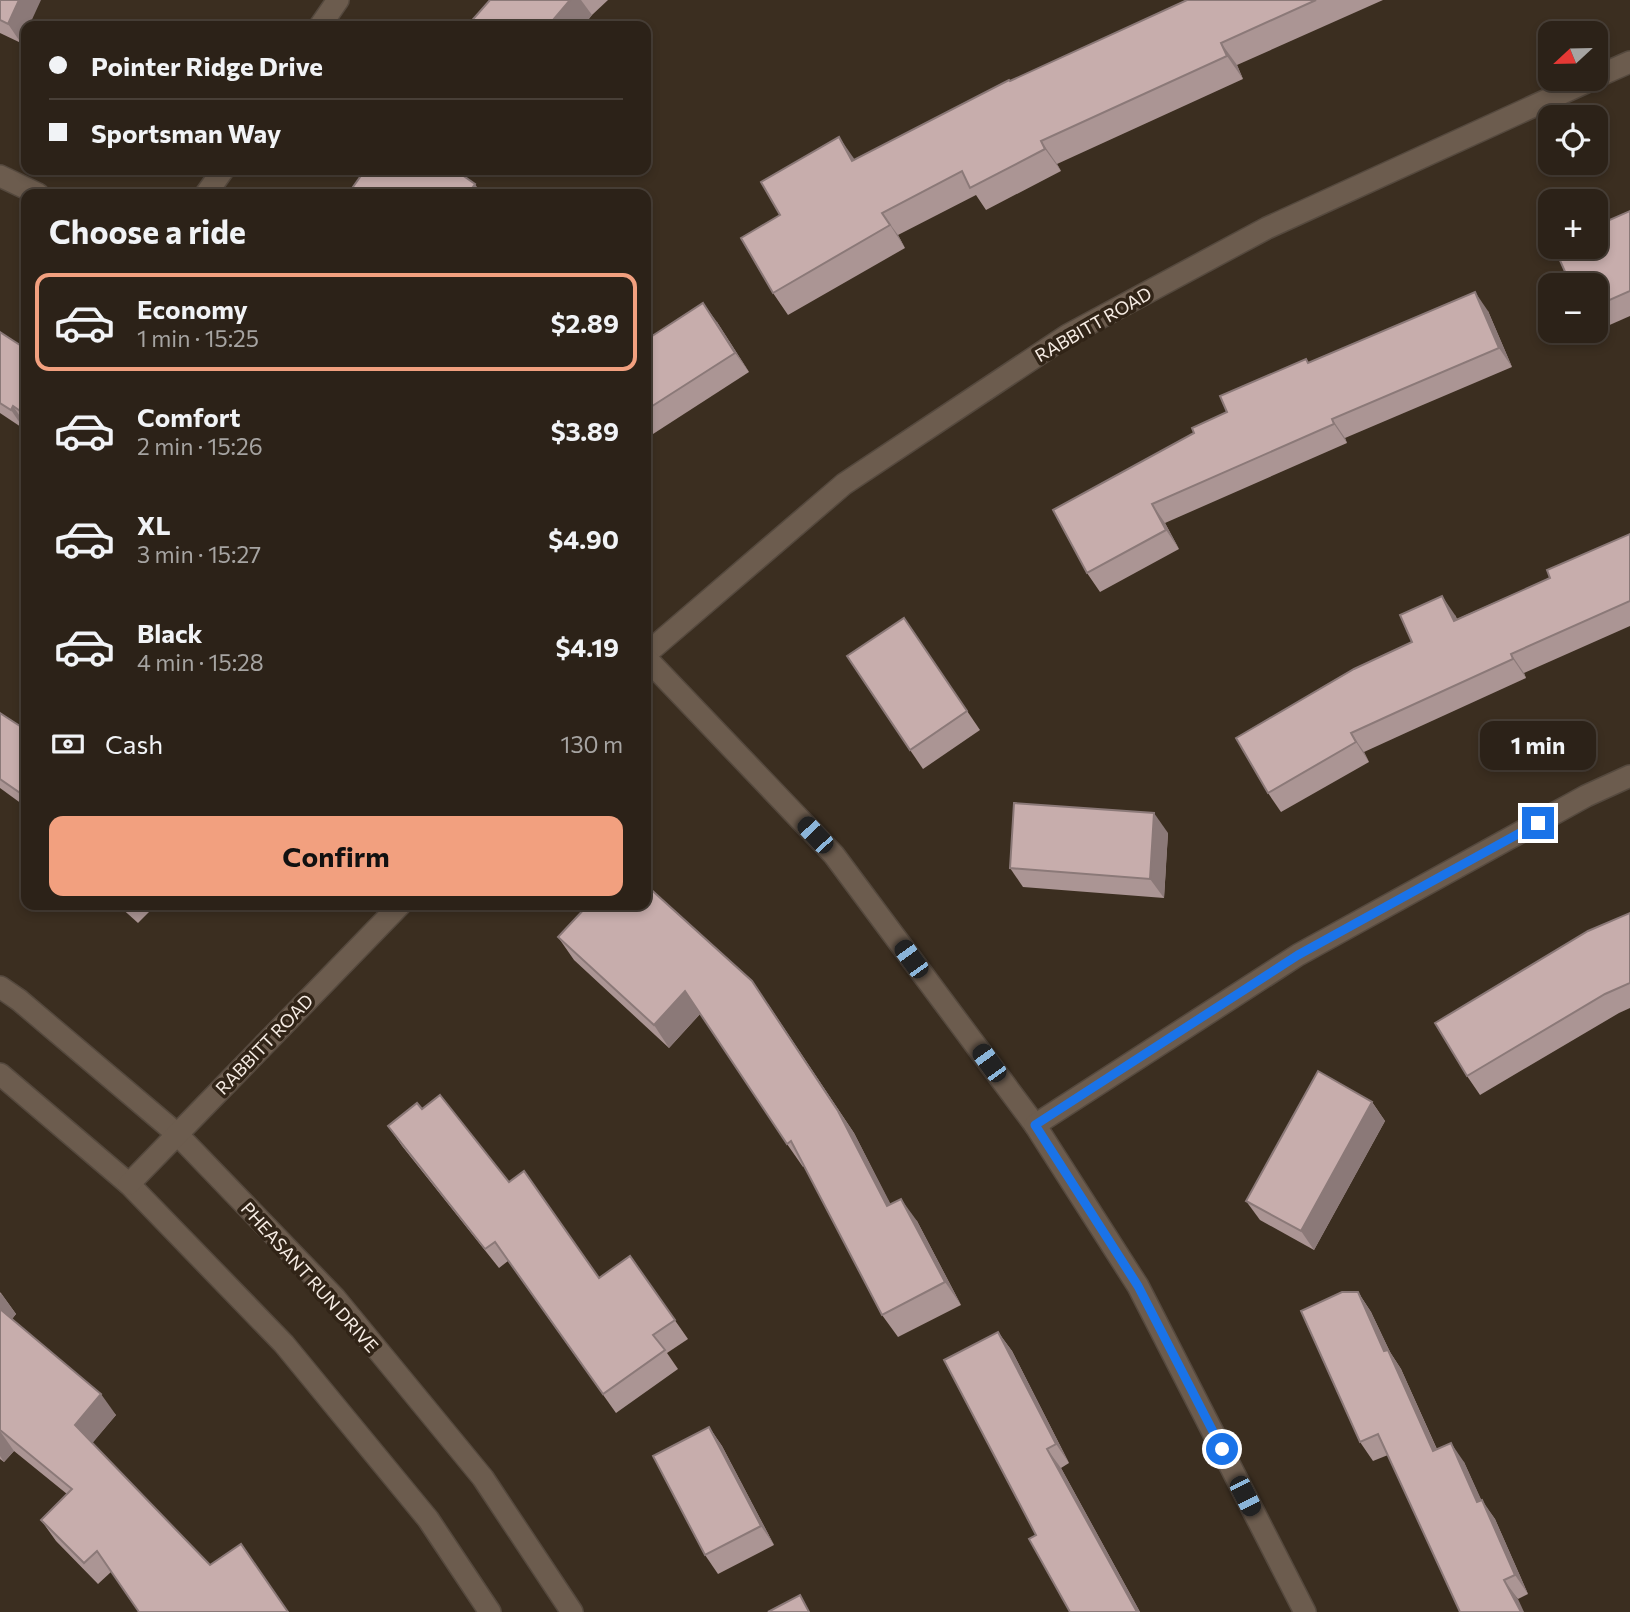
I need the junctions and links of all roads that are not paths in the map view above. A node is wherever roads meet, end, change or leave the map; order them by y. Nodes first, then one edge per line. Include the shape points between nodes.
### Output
1 (338, 0) edge
2 (323, 21) edge
3 (1630, 62) edge
4 (1608, 72) edge
5 (1566, 91) edge
6 (0, 176) edge
7 (27, 189) edge
8 (651, 652) edge
9 (651, 661) edge
10 (1630, 776) edge
11 (395, 910) edge
12 (0, 987) edge
13 (0, 1073) edge
14 (1035, 1125) junction
15 (176, 1133) junction
16 (129, 1184) junction
17 (490, 1612) edge
18 (572, 1612) edge
19 (1305, 1612) edge

1 - 2 street
3 - 4 street, RABBITT ROAD
5 - 8 street, RABBITT ROAD via 1267,228 1068,335 844,484
6 - 7 street
9 - 14 street via 834,855
10 - 14 street via 1298,955
11 - 15 street, RABBITT ROAD
12 - 15 street, PHEASANT RUN DRIVE
13 - 16 street
14 - 19 street via 1138,1286
15 - 16 street, RABBITT ROAD
15 - 18 street, PHEASANT RUN DRIVE via 335,1298 483,1478
16 - 17 street via 284,1344 428,1519

